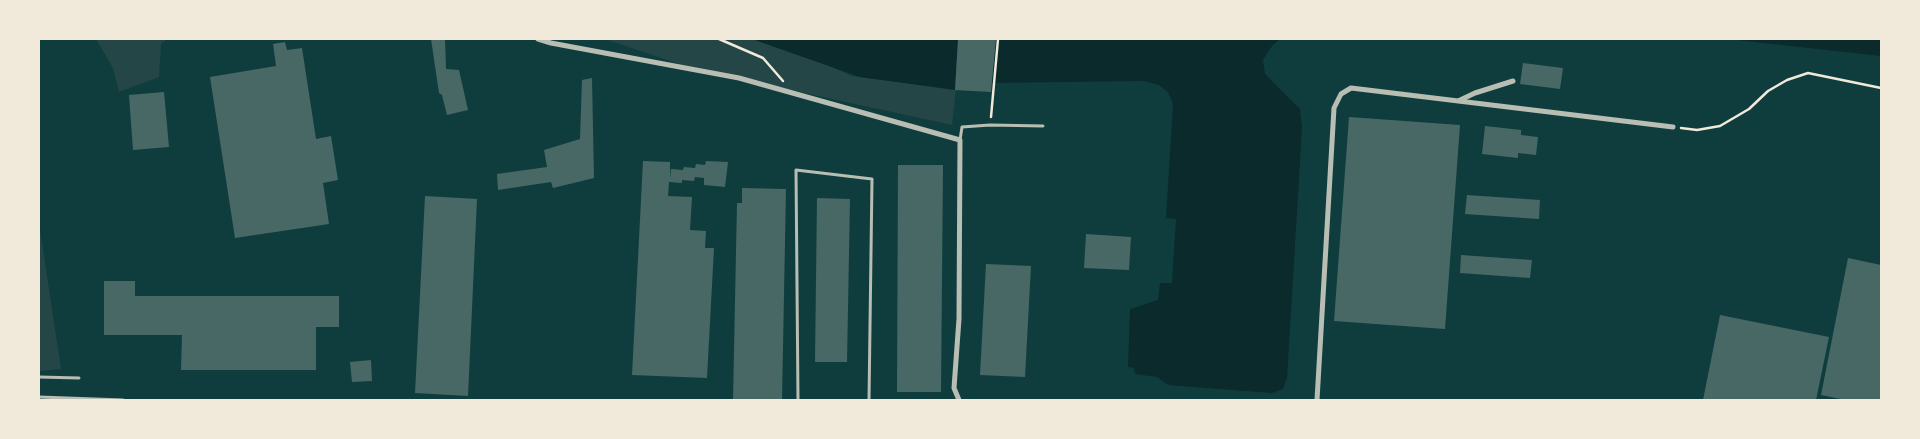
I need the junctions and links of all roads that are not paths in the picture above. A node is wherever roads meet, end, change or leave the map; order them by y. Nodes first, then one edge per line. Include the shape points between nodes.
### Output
1 (538, 39) edge
2 (1514, 81) dead end
3 (1457, 101) junction
4 (1043, 126) dead end
5 (1673, 127) road end
6 (960, 140) junction
7 (39, 376) edge
8 (79, 378) dead end
9 (39, 396) edge
10 (123, 400) edge
11 (798, 400) edge
12 (869, 400) edge
13 (959, 400) edge
14 (1318, 400) edge

1 - 6 street via 739,78
2 - 3 street via 1475,92
3 - 5 street
3 - 14 street via 1351,88 1341,94 1334,108
4 - 6 lane via 962,127
6 - 13 street via 959,319 954,388
7 - 8 lane
9 - 10 lane
11 - 12 lane via 796,170 872,180

